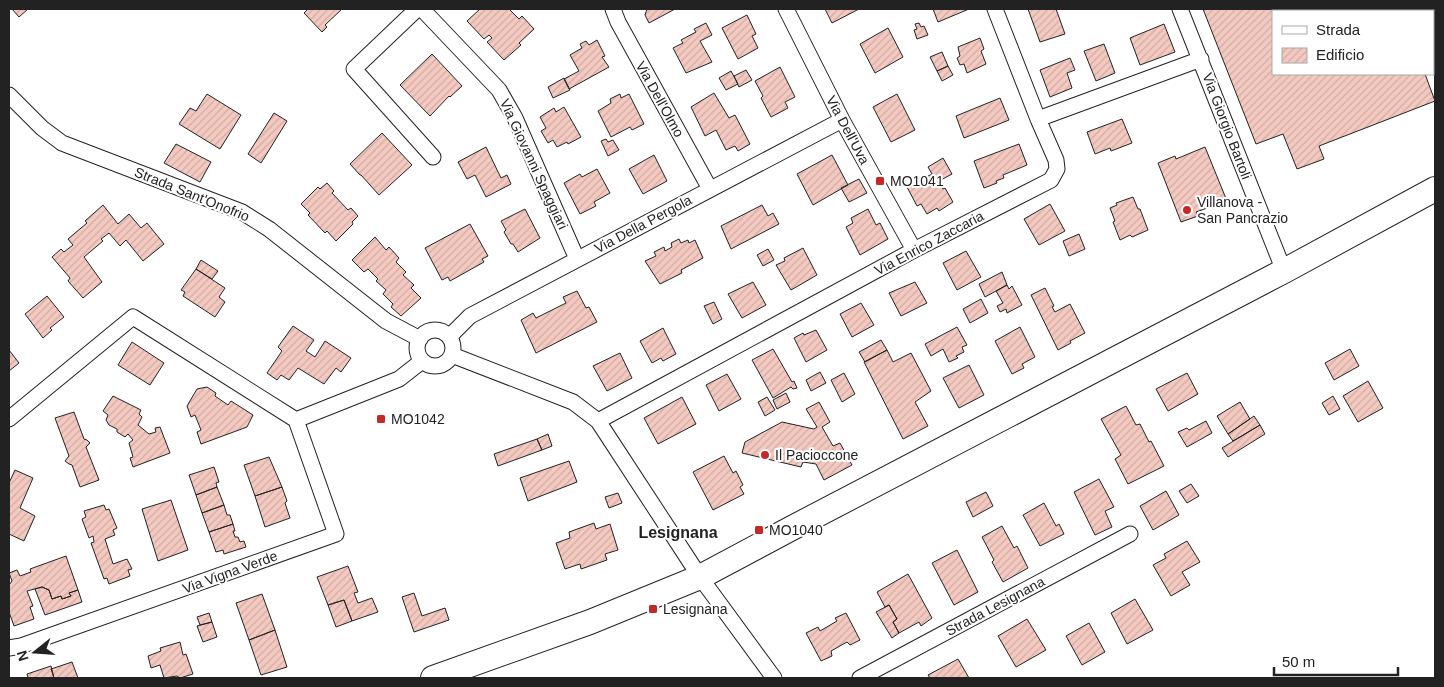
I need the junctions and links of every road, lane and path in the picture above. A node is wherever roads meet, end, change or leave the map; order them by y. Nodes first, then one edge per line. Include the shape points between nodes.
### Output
1 (417, 9) edge
2 (422, 9) edge
3 (613, 9) edge
4 (786, 9) edge
5 (995, 9) edge
6 (1180, 9) edge
7 (1201, 59) junction
8 (9, 95) edge
9 (1038, 119) junction
10 (842, 120) junction
11 (433, 157) dead end
12 (710, 189) junction
13 (1435, 189) edge
14 (914, 250) junction
15 (577, 259) junction
16 (1284, 271) junction
17 (449, 337) junction
18 (420, 339) junction
19 (452, 355) junction
20 (422, 361) junction
21 (9, 419) edge
22 (296, 420) junction
23 (598, 421) junction
24 (1130, 534) dead end
25 (700, 577) junction
26 (9, 648) edge
27 (433, 678) edge
28 (774, 678) edge
29 (860, 678) edge

1 - 11 street via 354,69
2 - 15 street, Via Giovanni Spaggiari via 499,90 515,118
3 - 12 street, Via Dell'Olmo
4 - 10 street, Via Dell'Uva
5 - 9 street, Via Enrico Zaccaria
6 - 7 street, Via Giorgio Bartoli
7 - 9 street
7 - 16 street, Via Giorgio Bartoli
8 - 18 street, Strada Sant'Onofrio via 62,143 254,219 386,321
9 - 14 street, Via Enrico Zaccaria via 1056,160 1057,170 1051,180
10 - 12 street, Via Della Pergola
10 - 14 street, Via Dell'Uva
12 - 15 street, Via Della Pergola
13 - 16 main road
14 - 23 street, Via Enrico Zaccaria
15 - 17 street, Via Della Pergola via 470,316
16 - 25 main road
17 - 18 street via 434,330
17 - 19 street
18 - 20 street via 417,350
19 - 20 street via 449,361 438,366
19 - 23 street via 573,402
20 - 22 street via 399,379
21 - 22 street via 133,317
22 - 26 street, Via Vigna Verde via 336,534
23 - 25 street
24 - 29 street, Strada Lesignana
25 - 27 main road via 590,622
25 - 28 street

